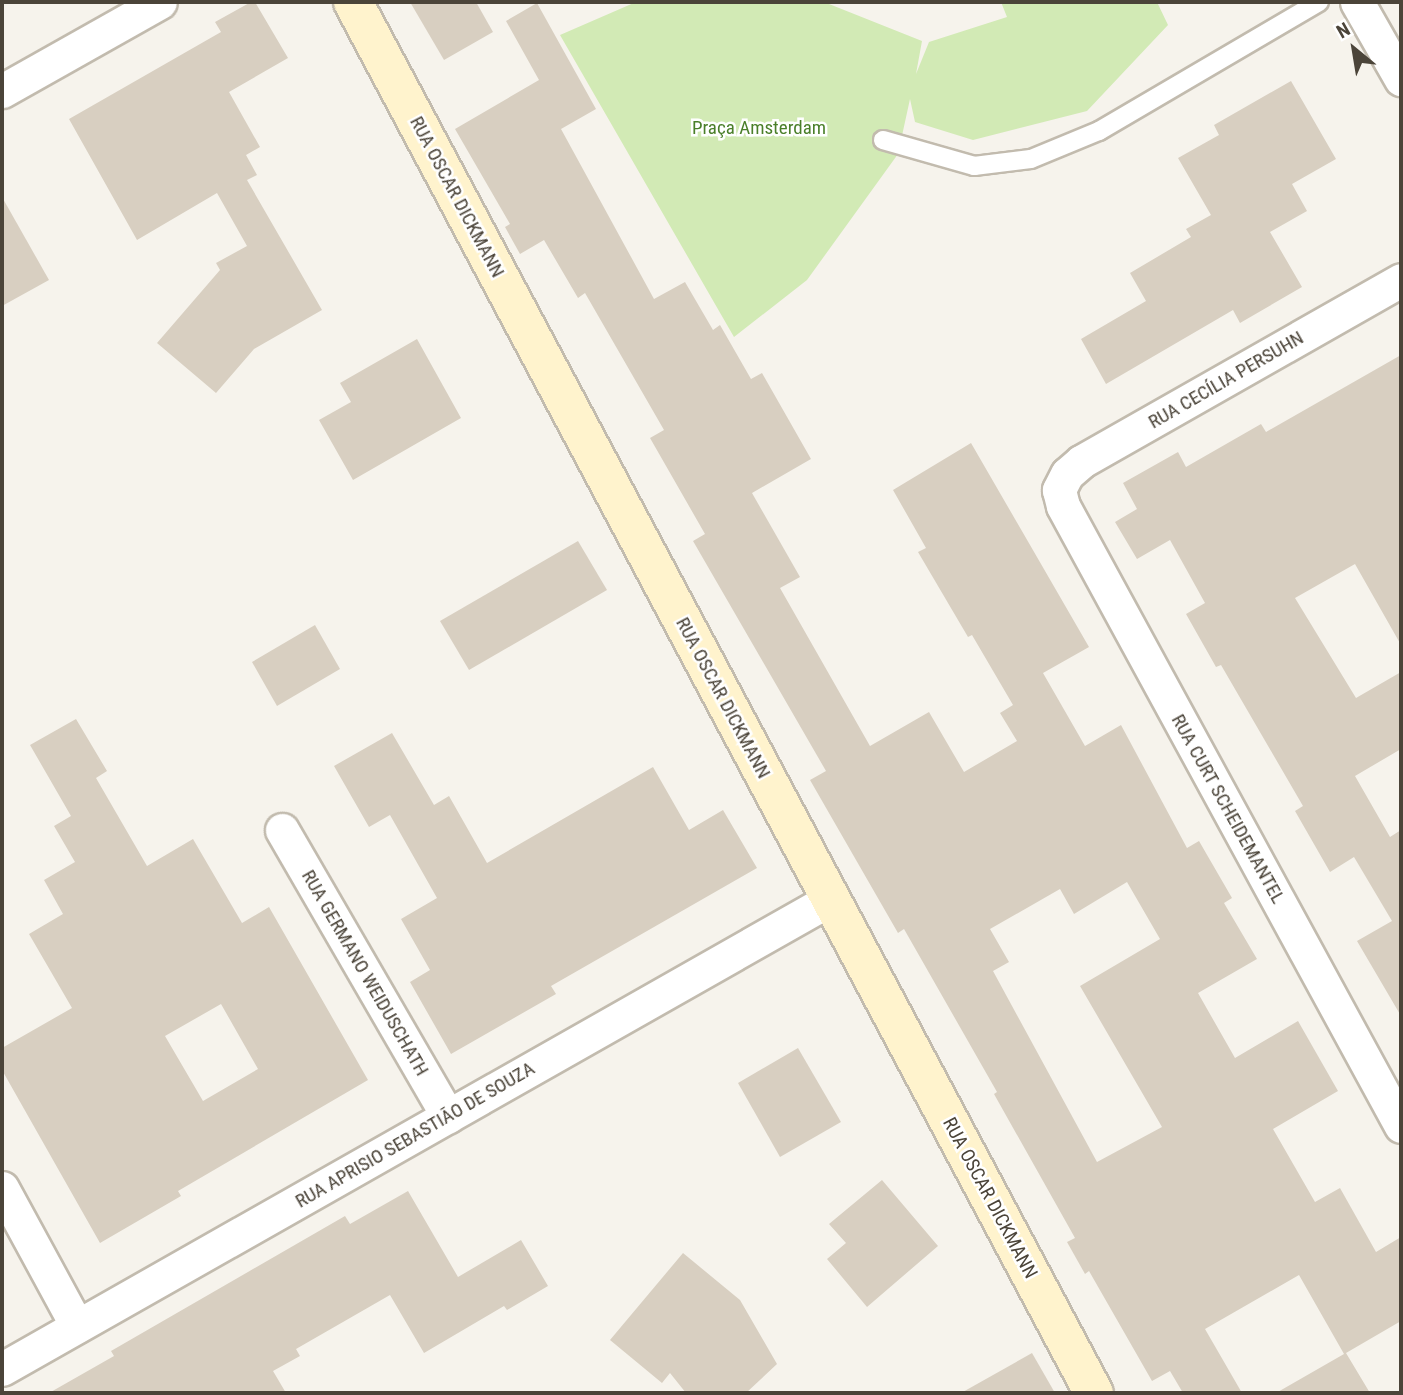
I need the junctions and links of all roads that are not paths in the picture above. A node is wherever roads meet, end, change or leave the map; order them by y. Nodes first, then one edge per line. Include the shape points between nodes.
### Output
1 (160, 2) edge
2 (353, 2) edge
3 (1319, 2) edge
4 (1357, 2) edge
5 (1401, 79) edge
6 (2, 91) edge
7 (883, 140) dead end
8 (1401, 279) edge
9 (1059, 490) joint
10 (282, 830) dead end
11 (829, 900) junction
12 (448, 1116) junction
13 (1401, 1126) edge
14 (2, 1188) edge
15 (77, 1326) junction
16 (2, 1369) edge
17 (1094, 1393) edge

1 - 6 street
2 - 11 street, RUA OSCAR DICKMANN
3 - 7 lane via 1099,131 1031,159 974,166
4 - 5 street
8 - 9 street, RUA CECÍLIA PERSUHN via 1081,463
9 - 13 street, RUA CURT SCHEIDEMANTEL via 1063,506
10 - 12 street, RUA GERMANO WEIDUSCHATH
11 - 12 street, RUA APRISIO SEBASTIÃO DE SOUZA
11 - 17 street, RUA OSCAR DICKMANN
12 - 15 street, RUA APRISIO SEBASTIÃO DE SOUZA
14 - 15 street
15 - 16 street, RUA APRISIO SEBASTIÃO DE SOUZA

